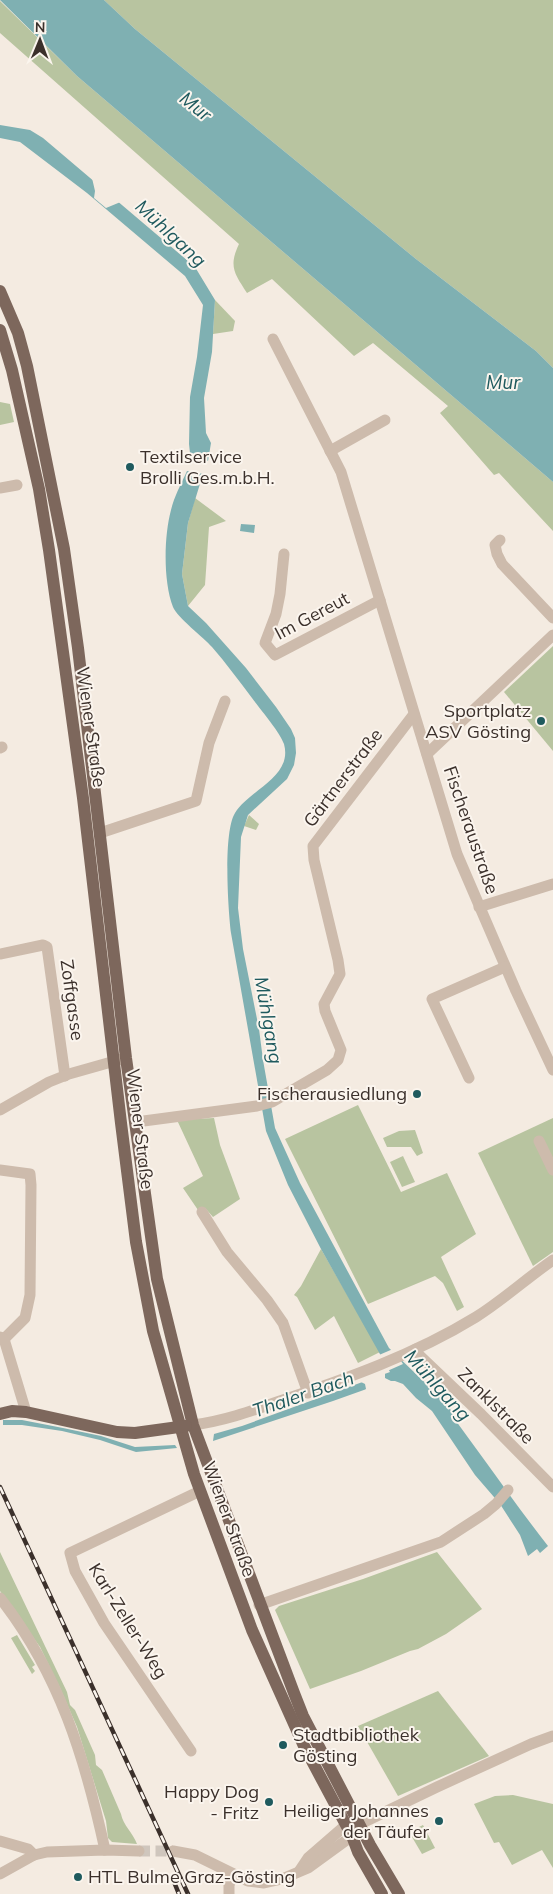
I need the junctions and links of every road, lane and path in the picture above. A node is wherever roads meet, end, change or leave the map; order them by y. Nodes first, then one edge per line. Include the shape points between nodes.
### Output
1 (0, 291) edge
2 (0, 330) edge
3 (273, 338) dead end
4 (385, 420) dead end
5 (330, 451) junction
6 (17, 485) dead end
7 (0, 488) edge
8 (500, 540) dead end
9 (284, 554) dead end
10 (380, 600) junction
11 (553, 618) edge
12 (553, 636) edge
13 (225, 701) dead end
14 (414, 714) junction
15 (427, 754) junction
16 (100, 833) junction
17 (553, 884) edge
18 (479, 907) junction
19 (0, 954) edge
20 (505, 967) junction
21 (120, 1060) junction
22 (553, 1070) edge
23 (65, 1076) junction
24 (469, 1078) dead end
25 (0, 1110) edge
26 (136, 1122) junction
27 (540, 1141) dead end
28 (0, 1170) edge
29 (553, 1170) edge
30 (202, 1212) dead end
31 (553, 1260) edge
32 (2, 1338) edge
33 (416, 1349) junction
34 (308, 1392) junction
35 (26, 1412) junction
36 (0, 1414) edge
37 (193, 1425) junction
38 (180, 1427) junction
39 (553, 1487) edge
40 (508, 1490) dead end
41 (200, 1491) junction
42 (0, 1598) edge
43 (259, 1605) junction
44 (553, 1736) edge
45 (191, 1751) dead end
46 (360, 1824) junction
47 (349, 1830) junction
48 (0, 1841) edge
49 (105, 1850) junction
50 (140, 1851) tunnel mouth
51 (173, 1851) tunnel mouth
52 (34, 1855) junction
53 (0, 1874) edge
54 (233, 1874) junction
55 (230, 1894) edge
56 (382, 1894) edge
57 (399, 1894) edge

1 - 16 main road, Wiener Straße via 18,333 27,366 62,540
2 - 21 main road, Wiener Straße via 12,370 49,550
3 - 5 street, Fischeraustraße
4 - 5 street
5 - 10 street, Fischeraustraße via 341,472
6 - 7 street
8 - 11 street via 495,545 502,564
9 - 10 street, Im Gereut via 276,614 265,643 275,655
10 - 14 street, Fischeraustraße
12 - 15 street
13 - 16 street via 209,743 200,801
14 - 15 street, Fischeraustraße
14 - 26 street, Gärtnerstraße via 313,846 340,974 324,1000 325,1011 338,1042 338,1060 327,1070 272,1102
15 - 18 street, Fischeraustraße via 457,854
16 - 21 main road, Wiener Straße
17 - 18 street
18 - 20 street, Fischeraustraße
19 - 23 street, Zoffgasse via 47,947
20 - 22 street, Fischeraustraße
20 - 24 street via 432,999
21 - 23 street
21 - 26 main road, Wiener Straße
21 - 38 main road, Wiener Straße via 136,1242 153,1331
23 - 25 street
26 - 37 main road, Wiener Straße via 157,1279
27 - 29 street
28 - 32 street via 30,1174 31,1185 30,1295 25,1318
30 - 34 street via 227,1252 283,1322
31 - 33 street via 479,1315
32 - 35 street
33 - 34 street
33 - 39 street, Zanklstraße
34 - 37 street via 237,1416
35 - 36 main road
35 - 38 main road via 117,1432
37 - 38 main road
37 - 43 main road, Wiener Straße
38 - 41 main road, Wiener Straße
40 - 43 street via 496,1504 441,1542
41 - 45 street, Karl-Zeller-Weg via 70,1553 75,1571 104,1623
41 - 47 main road, Wiener Straße via 271,1675
42 - 49 street via 28,1637 68,1718 85,1767
43 - 46 main road, Wiener Straße via 303,1716
44 - 46 street
46 - 47 street
46 - 57 main road, Wiener Straße
47 - 54 street via 313,1864 282,1879 264,1883 248,1881
47 - 56 main road, Wiener Straße
48 - 52 street via 28,1849
49 - 50 street
49 - 52 street
51 - 54 street via 202,1857
52 - 53 street
54 - 55 street

